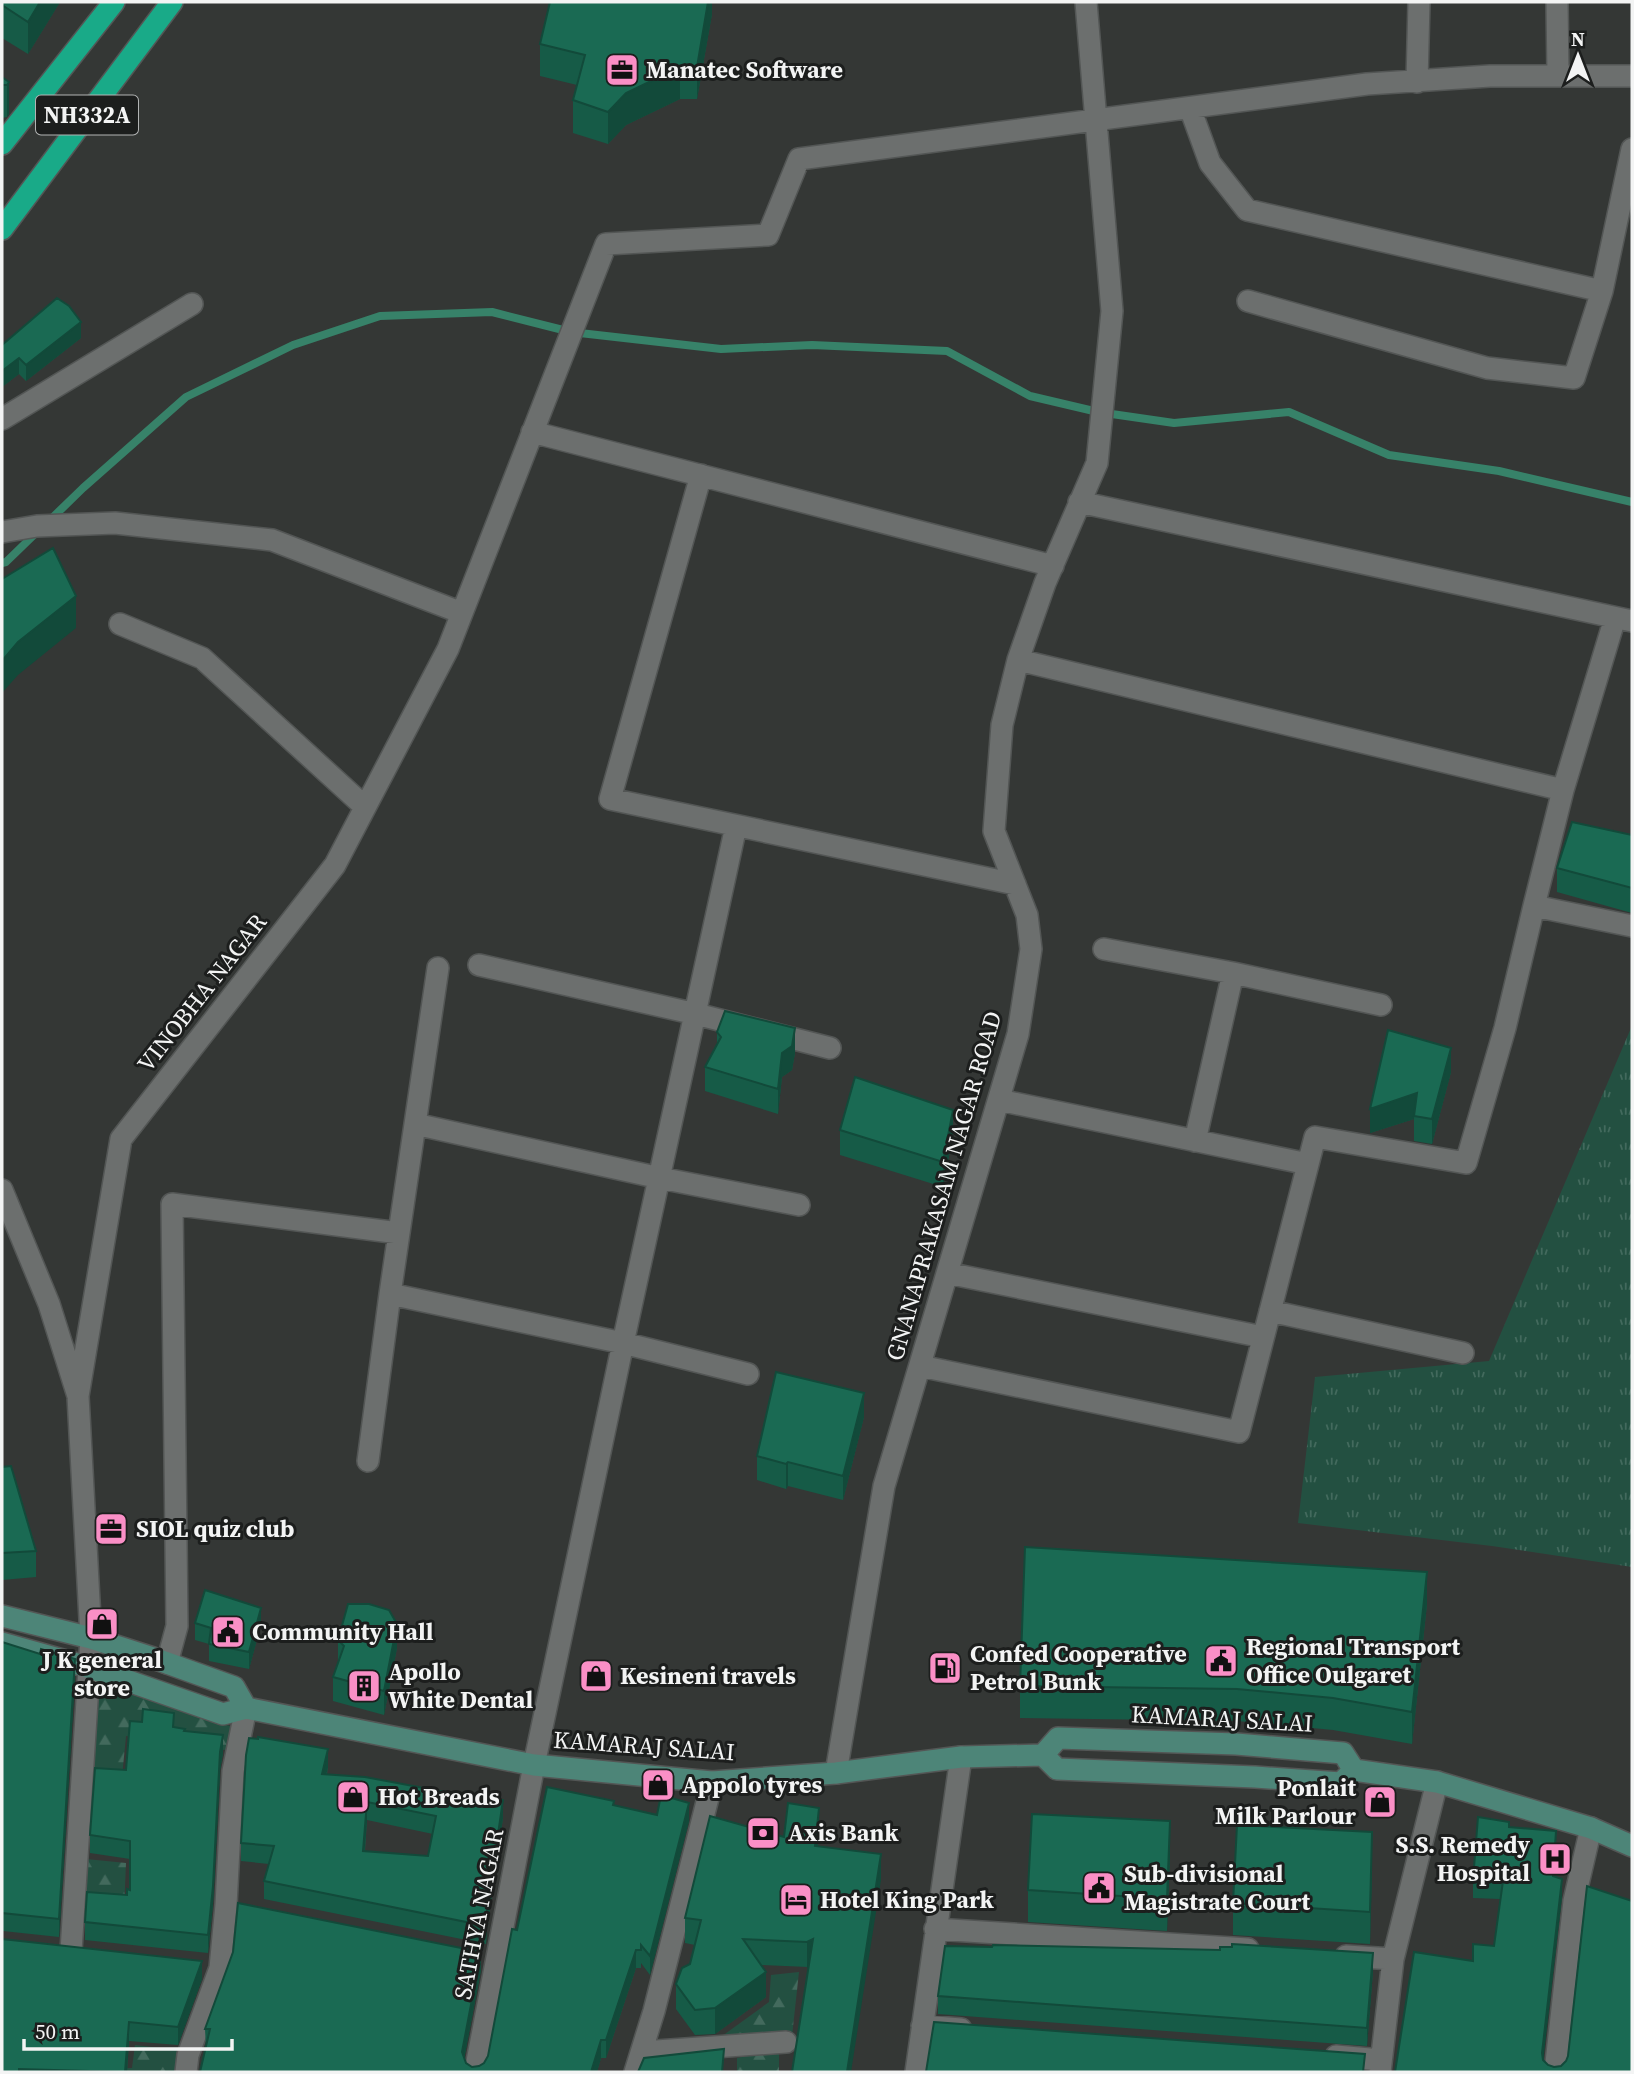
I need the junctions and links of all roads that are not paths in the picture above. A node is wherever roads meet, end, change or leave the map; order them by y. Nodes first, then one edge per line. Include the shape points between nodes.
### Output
1 (114, 2) edge
2 (172, 2) edge
3 (1086, 2) edge
4 (1419, 2) edge
5 (1557, 2) edge
6 (1558, 75) junction
7 (1632, 76) edge
8 (1417, 82) junction
9 (1190, 108) junction
10 (1096, 120) junction
11 (2, 144) edge
12 (1632, 149) edge
13 (2, 229) edge
14 (1602, 291) junction
15 (1248, 302) dead end
16 (192, 304) dead end
17 (2, 419) edge
18 (532, 432) junction
19 (701, 475) junction
20 (1079, 502) junction
21 (2, 533) edge
22 (1053, 566) junction
23 (462, 613) junction
24 (1624, 619) edge
25 (120, 624) dead end
26 (1018, 660) junction
27 (1563, 790) junction
28 (365, 807) junction
29 (736, 827) junction
30 (1015, 884) junction
31 (1534, 906) junction
32 (1632, 926) edge
33 (1104, 949) dead end
34 (479, 965) dead end
35 (438, 968) dead end
36 (1233, 973) junction
37 (1381, 1004) dead end
38 (696, 1014) junction
39 (830, 1048) dead end
40 (999, 1100) junction
41 (415, 1124) junction
42 (1195, 1141) junction
43 (1308, 1164) junction
44 (660, 1178) junction
45 (2, 1190) edge
46 (799, 1205) dead end
47 (399, 1233) junction
48 (947, 1273) junction
49 (390, 1294) junction
50 (1270, 1311) junction
51 (1263, 1337) junction
52 (622, 1343) junction
53 (1463, 1353) dead end
54 (920, 1366) junction
55 (748, 1374) dead end
56 (78, 1396) junction
57 (368, 1461) dead end
58 (2, 1616) edge
59 (91, 1638) junction
60 (2, 1643) edge
61 (167, 1663) junction
62 (88, 1667) junction
63 (246, 1708) junction
64 (1043, 1755) junction
65 (961, 1757) junction
66 (534, 1765) junction
67 (1354, 1770) junction
68 (836, 1773) junction
69 (712, 1782) junction
70 (1437, 1782) junction
71 (1591, 1828) junction
72 (1632, 1846) edge
73 (935, 1929) junction
74 (71, 1951) edge
75 (1268, 1951) edge
76 (1324, 1954) edge
77 (1393, 1959) junction
78 (193, 1965) edge
79 (220, 1968) junction
80 (922, 2026) junction
81 (977, 2030) edge
82 (786, 2042) dead end
83 (1311, 2054) edge
84 (639, 2062) edge
85 (1380, 2066) edge
86 (187, 2072) edge
87 (475, 2072) edge
88 (916, 2072) edge
89 (1555, 2072) edge

1 - 11 highway, NH332A
2 - 13 highway, NH332A
3 - 10 street, GNANAPRAKASAM NAGAR ROAD
4 - 8 street
5 - 6 street
6 - 7 street
6 - 8 street
8 - 9 street via 1367,84
9 - 10 street
9 - 14 street via 1210,163 1247,210
10 - 18 street, VINOBHA NAGAR via 799,159 768,235 606,244
10 - 20 street, GNANAPRAKASAM NAGAR ROAD via 1112,311 1097,463
12 - 14 street
14 - 15 street via 1574,378 1488,369
16 - 17 street
18 - 19 street
18 - 23 street, VINOBHA NAGAR
19 - 22 street
19 - 29 street via 610,799
20 - 22 street, GNANAPRAKASAM NAGAR ROAD
20 - 24 street
21 - 23 street via 37,526 115,523 272,540
22 - 26 street, GNANAPRAKASAM NAGAR ROAD
23 - 28 street, VINOBHA NAGAR via 448,649
24 - 27 street
25 - 28 street via 202,658
26 - 27 street
26 - 30 street, GNANAPRAKASAM NAGAR ROAD via 1002,725 994,831
27 - 31 street
28 - 56 street, VINOBHA NAGAR via 335,865 121,1139
29 - 30 street
29 - 38 street, SATHYA NAGAR
30 - 40 street, GNANAPRAKASAM NAGAR ROAD via 1027,915 1031,950 1018,1034
31 - 32 street
31 - 43 street via 1466,1163 1315,1137
33 - 36 street
34 - 38 street
35 - 41 street
36 - 37 street
36 - 42 street
38 - 39 street
38 - 44 street, SATHYA NAGAR
40 - 42 street
40 - 48 street, GNANAPRAKASAM NAGAR ROAD
41 - 44 street
41 - 47 street
42 - 43 street
43 - 50 street
44 - 46 street
44 - 52 street, SATHYA NAGAR
45 - 56 street via 49,1304
47 - 49 street
47 - 61 street via 172,1204 177,1626
48 - 51 street
48 - 54 street, GNANAPRAKASAM NAGAR ROAD
49 - 52 street
49 - 57 street
50 - 51 street
50 - 53 street
51 - 54 street via 1239,1432
52 - 55 street
52 - 66 street, SATHYA NAGAR
54 - 68 street, GNANAPRAKASAM NAGAR ROAD via 884,1486
56 - 59 street
58 - 59 main road
59 - 61 main road
59 - 62 street
60 - 62 main road, KAMARAJ SALAI
61 - 63 main road via 234,1686
62 - 63 main road, KAMARAJ SALAI via 223,1714
62 - 74 street
63 - 66 main road, KAMARAJ SALAI
63 - 79 street via 233,1771 233,1907
64 - 65 main road, KAMARAJ SALAI
64 - 67 main road, KAMARAJ SALAI via 1057,1769 1340,1783
64 - 67 main road, KAMARAJ SALAI via 1058,1738 1236,1744 1343,1753
65 - 68 main road, KAMARAJ SALAI
65 - 73 street
66 - 69 main road, KAMARAJ SALAI
66 - 87 street, SATHYA NAGAR via 491,1958
67 - 70 main road, KAMARAJ SALAI
68 - 69 main road, KAMARAJ SALAI
69 - 84 street
70 - 71 main road, KAMARAJ SALAI
70 - 77 street
71 - 72 main road, KAMARAJ SALAI
71 - 89 street via 1574,1901
73 - 75 street
73 - 80 street
76 - 77 street
77 - 85 street
78 - 79 street
79 - 86 street via 188,2054
80 - 81 street
80 - 88 street
82 - 84 street
83 - 85 street

